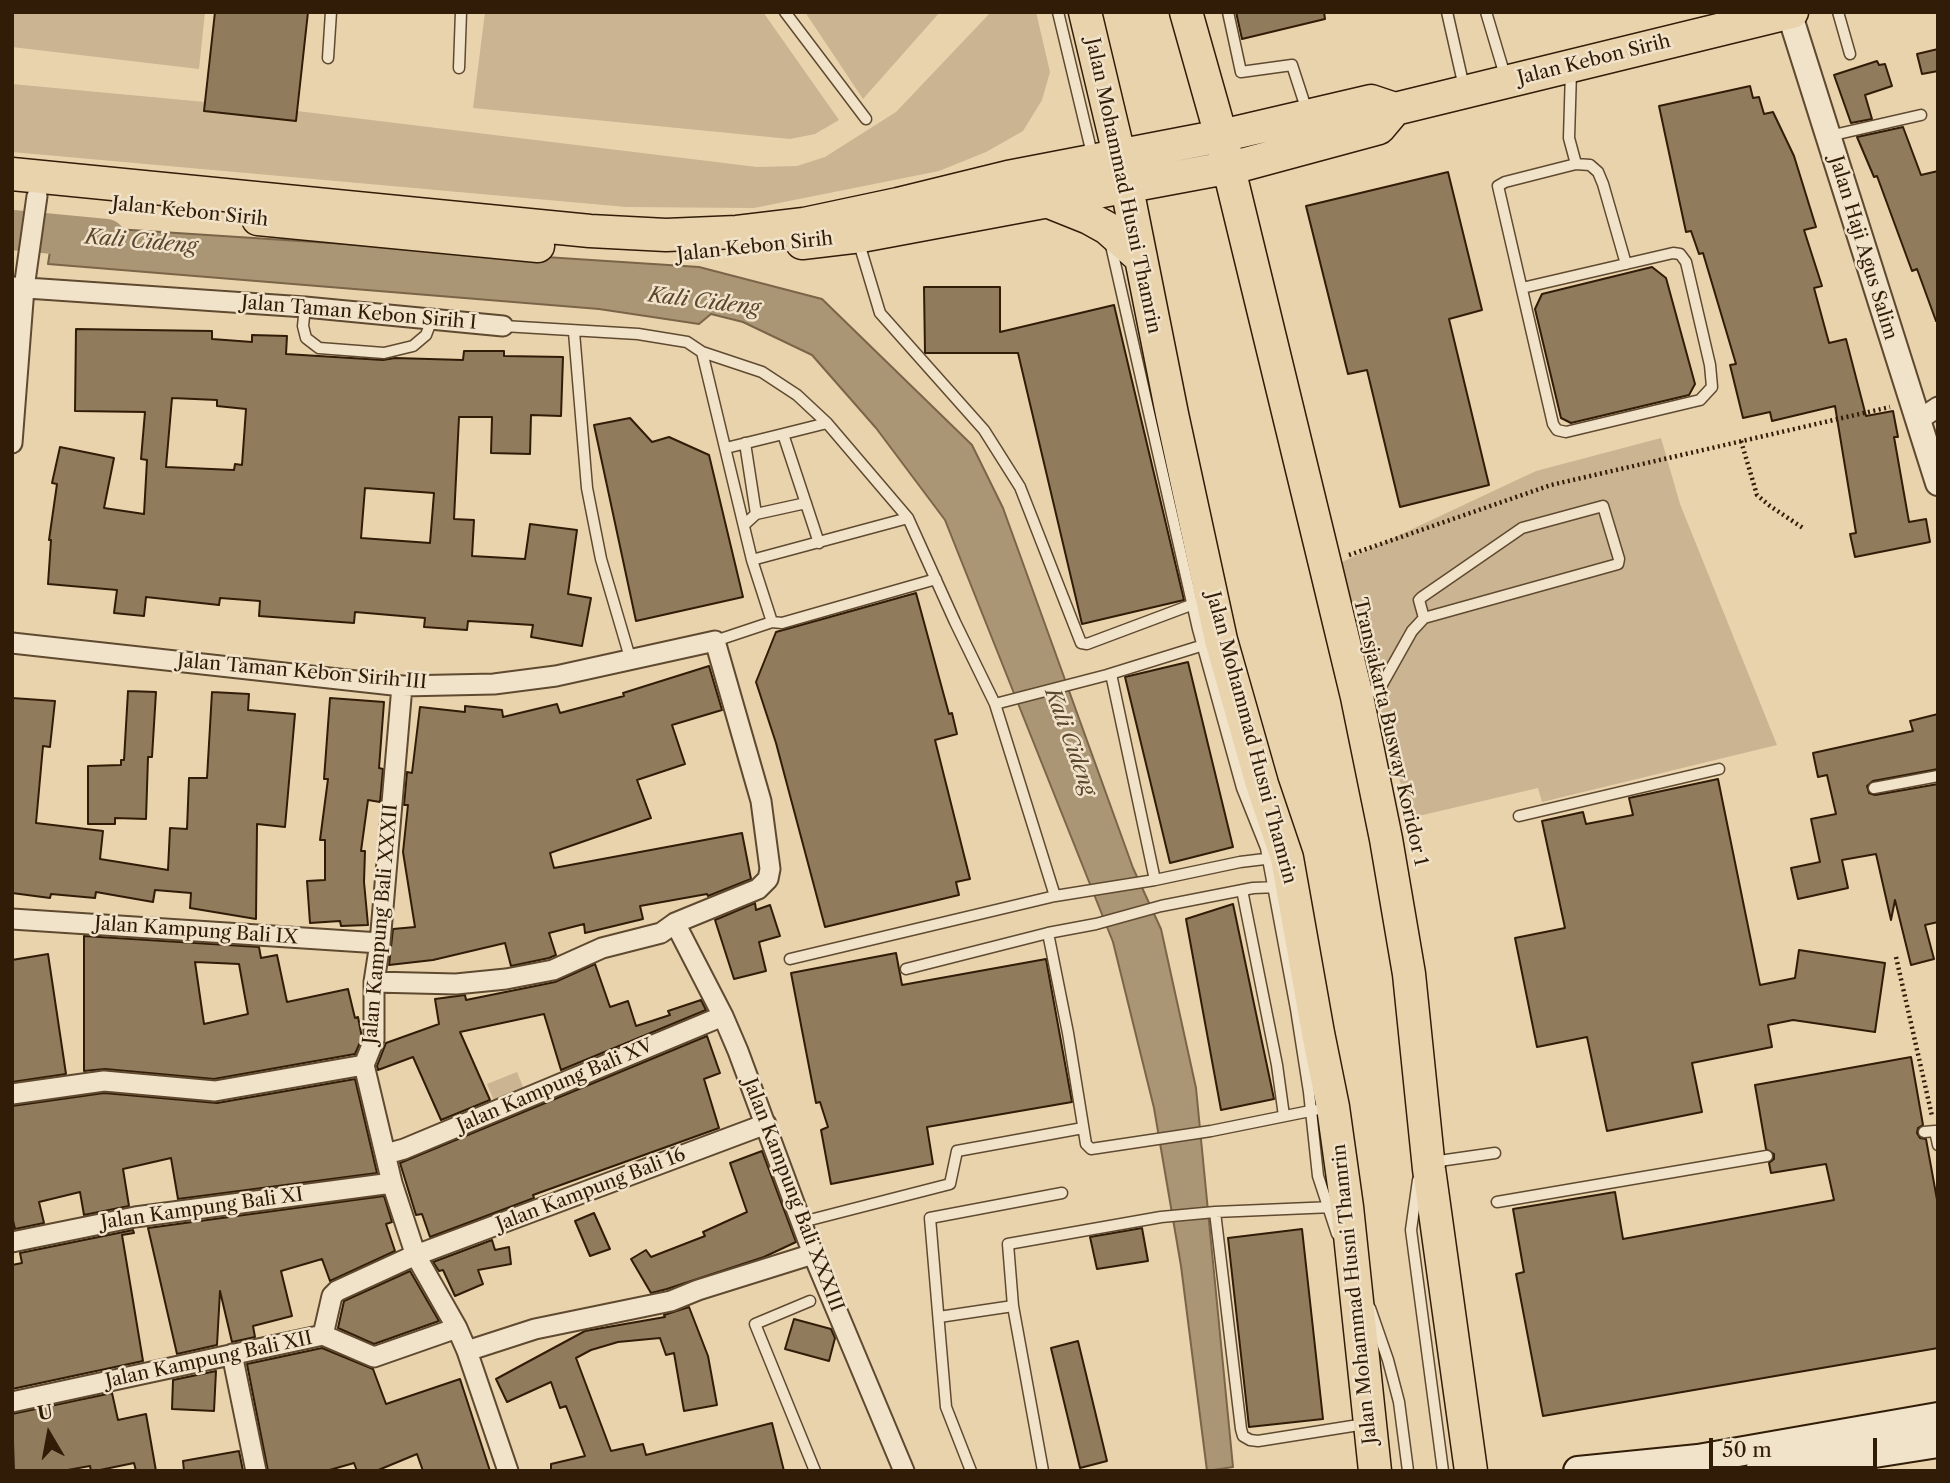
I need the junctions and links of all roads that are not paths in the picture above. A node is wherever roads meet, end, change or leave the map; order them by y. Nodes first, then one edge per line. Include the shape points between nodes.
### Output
1 (331, 12) edge
2 (461, 12) edge
3 (785, 12) edge
4 (1058, 12) edge
5 (1085, 12) edge
6 (1186, 12) edge
7 (1228, 12) edge
8 (1447, 12) edge
9 (1486, 12) edge
10 (1790, 12) edge
11 (1838, 12) edge
12 (1850, 54) dead end
13 (328, 58) dead end
14 (1572, 66) junction
15 (459, 68) dead end
16 (1507, 82) junction
17 (1465, 92) junction
18 (1395, 109) junction
19 (1309, 114) junction
20 (1921, 115) dead end
21 (866, 119) dead end
22 (1829, 136) junction
23 (1235, 149) junction
24 (1576, 164) junction
25 (12, 174) edge
26 (1106, 189) junction
27 (28, 201) edge
28 (856, 225) junction
29 (1141, 258) junction
30 (1626, 264) junction
31 (18, 287) edge
32 (1522, 288) junction
33 (305, 307) junction
34 (432, 319) junction
35 (503, 326) joint
36 (574, 332) junction
37 (702, 352) junction
38 (1938, 407) edge
39 (1914, 412) junction
40 (827, 424) junction
41 (783, 434) junction
42 (12, 443) edge
43 (745, 443) junction
44 (726, 448) junction
45 (1311, 458) dead end
46 (1938, 483) edge
47 (806, 503) junction
48 (756, 514) junction
49 (908, 518) junction
50 (744, 525) junction
51 (819, 543) junction
52 (752, 559) junction
53 (936, 579) junction
54 (1203, 601) junction
55 (1424, 618) junction
56 (772, 622) junction
57 (715, 641) junction
58 (12, 643) edge
59 (1212, 643) junction
60 (631, 661) junction
61 (1109, 675) junction
62 (402, 686) junction
63 (1362, 696) junction
64 (997, 704) junction
65 (1719, 769) dead end
66 (1938, 776) edge
67 (1874, 788) dead end
68 (1519, 816) dead end
69 (1399, 848) dead end
70 (1280, 873) junction
71 (1154, 880) junction
72 (1242, 890) junction
73 (1057, 896) junction
74 (12, 919) edge
75 (675, 922) junction
76 (1048, 933) junction
77 (380, 943) junction
78 (790, 959) dead end
79 (906, 969) dead end
80 (374, 982) junction
81 (723, 1016) junction
82 (1429, 1059) dead end
83 (364, 1065) junction
84 (12, 1094) edge
85 (1322, 1109) junction
86 (1284, 1116) junction
87 (766, 1124) junction
88 (1083, 1128) junction
89 (1425, 1130) junction
90 (1930, 1131) road end
91 (1938, 1145) edge
92 (1495, 1153) dead end
93 (386, 1154) junction
94 (1768, 1156) dead end
95 (1428, 1162) junction
96 (392, 1183) junction
97 (1062, 1193) dead end
98 (1497, 1202) dead end
99 (1337, 1207) junction
100 (1214, 1212) junction
101 (802, 1222) junction
102 (12, 1242) edge
103 (813, 1254) junction
104 (416, 1256) junction
105 (1354, 1271) junction
106 (810, 1301) dead end
107 (1013, 1306) junction
108 (939, 1317) junction
109 (457, 1328) junction
110 (323, 1335) junction
111 (467, 1351) junction
112 (232, 1354) junction
113 (12, 1402) edge
114 (1938, 1417) edge
115 (1371, 1423) junction
116 (1938, 1443) edge
117 (1830, 1466) edge
118 (256, 1471) edge
119 (508, 1471) edge
120 (815, 1471) edge
121 (904, 1471) edge
122 (971, 1471) edge
123 (1043, 1471) edge
124 (1375, 1471) edge
125 (1408, 1471) edge
126 (1443, 1471) edge
127 (1471, 1471) edge
128 (1578, 1471) edge
129 (1760, 1471) edge

1 - 13 lane
2 - 15 lane
3 - 21 lane
4 - 26 lane
5 - 26 main road, Jalan Mohammad Husni Thamrin
6 - 23 main road
7 - 19 lane via 1241,72 1292,65
8 - 17 lane
9 - 16 lane
10 - 14 main road, Jalan Kebon Sirih
10 - 22 street, Jalan Haji Agus Salim
11 - 12 lane
14 - 16 main road, Jalan Kebon Sirih
14 - 24 lane via 1569,138
16 - 17 main road, Jalan Kebon Sirih
17 - 18 main road, Jalan Kebon Sirih
18 - 19 main road, Jalan Kebon Sirih via 1371,101
18 - 23 main road, Jalan Kebon Sirih via 1379,128
19 - 23 main road, Jalan Kebon Sirih
20 - 22 lane
22 - 39 street, Jalan Haji Agus Salim
23 - 26 main road, Jalan Kebon Sirih
23 - 63 main road
24 - 30 lane via 1598,172
24 - 32 lane via 1498,186
25 - 28 main road, Jalan Kebon Sirih via 628,233
26 - 28 main road, Jalan Kebon Sirih via 1049,202
26 - 28 main road, Jalan Kebon Sirih via 1008,177
26 - 29 main road, Jalan Mohammad Husni Thamrin
26 - 29 main road
26 - 54 lane
27 - 28 main road, Jalan Kebon Sirih via 667,256 715,254
27 - 31 street via 27,265
28 - 54 lane via 880,313 984,430 1020,487 1080,643
29 - 54 main road, Jalan Mohammad Husni Thamrin
30 - 32 lane
30 - 32 lane via 1673,253 1686,262 1712,381 1700,400 1566,432 1557,430
31 - 33 street, Jalan Taman Kebon Sirih I
31 - 42 street
33 - 34 street, Jalan Taman Kebon Sirih I
33 - 34 lane via 306,338 320,348 384,353 413,346 426,335
34 - 35 street, Jalan Taman Kebon Sirih I
35 - 36 lane, Jalan Taman Kebon Sirih I
36 - 37 lane, Jalan Taman Kebon Sirih I via 638,334 687,342
36 - 60 lane via 587,488 600,559
37 - 40 lane, Jalan Taman Kebon Sirih I via 762,372 797,395
37 - 44 lane
38 - 39 street
39 - 46 street, Jalan Haji Agus Salim
40 - 41 lane
40 - 49 lane, Jalan Taman Kebon Sirih I
41 - 43 lane
41 - 47 lane
43 - 44 lane
43 - 48 lane
44 - 50 lane
45 - 63 lane, Transjakarta Busway Koridor 1
47 - 48 lane
47 - 51 lane
48 - 50 lane
49 - 51 lane
49 - 53 lane, Jalan Taman Kebon Sirih I
50 - 52 lane
51 - 52 lane
52 - 56 lane
53 - 56 lane via 782,623
53 - 64 lane, Jalan Taman Kebon Sirih I
54 - 59 main road, Jalan Mohammad Husni Thamrin
55 - 55 lane via 1618,565 1603,506 1522,528 1422,597
55 - 63 lane via 1380,688
56 - 57 lane
57 - 60 street, Jalan Taman Kebon Sirih III
57 - 75 street via 761,801 770,869 758,889
58 - 62 street, Jalan Taman Kebon Sirih III
59 - 61 lane
59 - 70 main road, Jalan Mohammad Husni Thamrin via 1262,784
60 - 62 street, Jalan Taman Kebon Sirih III via 494,684
61 - 64 lane
61 - 71 lane
62 - 77 street, Jalan Kampung Bali XXXII
63 - 69 lane, Transjakarta Busway Koridor 1
63 - 89 main road via 1409,974
64 - 73 lane, Jalan Taman Kebon Sirih I
65 - 68 lane
66 - 67 lane
70 - 71 lane via 1222,866
70 - 72 lane
70 - 85 main road, Jalan Mohammad Husni Thamrin via 1318,1033
71 - 73 lane
72 - 76 lane
72 - 86 lane
73 - 78 lane
74 - 77 street, Jalan Kampung Bali IX
75 - 80 street via 660,933 602,948 553,970 456,984
75 - 81 street, Jalan Kampung Bali XXXIII
76 - 79 lane
76 - 88 lane
77 - 80 street, Jalan Kampung Bali XXXII
80 - 83 street, Jalan Kampung Bali XXXII via 374,1040
81 - 87 street, Jalan Kampung Bali XXXIII
81 - 93 street, Jalan Kampung Bali XV
82 - 89 lane
83 - 84 street via 215,1091 104,1081
83 - 93 street, Jalan Kampung Bali XXXII
85 - 86 lane
85 - 99 main road, Jalan Mohammad Husni Thamrin
86 - 88 lane via 1091,1149
87 - 101 street, Jalan Kampung Bali XXXIII
87 - 104 street, Jalan Kampung Bali 16
88 - 101 lane via 957,1151 950,1184
89 - 95 main road
89 - 126 lane via 1411,1230
90 - 91 lane
92 - 95 lane
93 - 96 street, Jalan Kampung Bali XXXII
94 - 98 lane
95 - 127 main road
96 - 102 street, Jalan Kampung Bali XI via 135,1217
96 - 104 street, Jalan Kampung Bali XXXII
97 - 108 lane via 930,1218
99 - 100 lane
99 - 105 main road, Jalan Mohammad Husni Thamrin
100 - 107 lane via 1008,1244
100 - 115 lane via 1243,1436 1258,1441
101 - 103 street, Jalan Kampung Bali XXXIII
103 - 111 street via 671,1301 535,1329
103 - 121 street, Jalan Kampung Bali XXXIII
104 - 109 street, Jalan Kampung Bali XXXII
104 - 110 street, Jalan Kampung Bali XII via 334,1293
105 - 115 main road, Jalan Mohammad Husni Thamrin
105 - 125 lane via 1388,1360
106 - 120 lane via 755,1324
107 - 108 lane
107 - 123 lane
108 - 122 lane via 946,1407
109 - 110 street, Jalan Kampung Bali XII via 374,1357
109 - 111 street, Jalan Kampung Bali XXXII
110 - 112 street, Jalan Kampung Bali XII
111 - 119 street, Jalan Kampung Bali XXXII
112 - 113 street, Jalan Kampung Bali XII
112 - 118 street
114 - 128 main road via 1698,1459
115 - 124 main road, Jalan Mohammad Husni Thamrin
116 - 117 main road
117 - 129 main road

